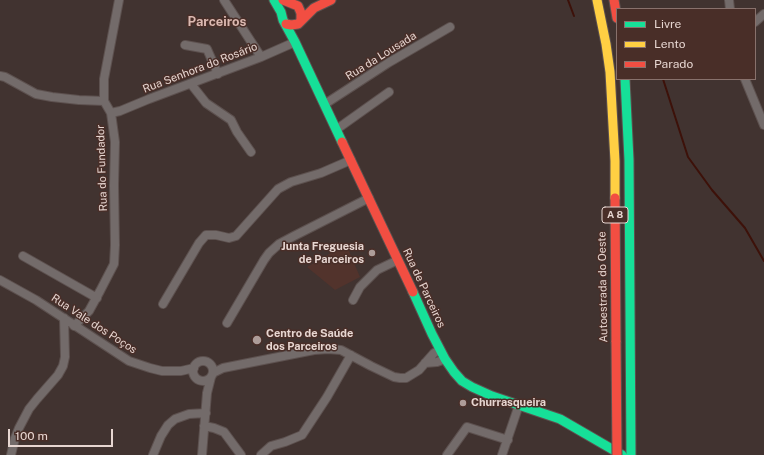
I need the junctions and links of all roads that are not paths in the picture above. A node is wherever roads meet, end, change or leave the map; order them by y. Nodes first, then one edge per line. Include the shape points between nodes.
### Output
1 (119, 0) edge
2 (224, 0) edge
3 (274, 0) edge
4 (331, 0) edge
5 (597, 0) edge
6 (614, 0) edge
7 (290, 3) edge
8 (314, 8) junction
9 (281, 12) junction
10 (616, 12) edge
11 (764, 14) edge
12 (300, 21) junction
13 (756, 21) edge
14 (286, 24) junction
15 (450, 27) dead end
16 (295, 42) junction
17 (185, 45) dead end
18 (261, 57) junction
19 (218, 74) junction
20 (0, 76) edge
21 (625, 80) edge
22 (745, 80) edge
23 (191, 84) junction
24 (389, 92) dead end
25 (104, 101) junction
26 (325, 104) junction
27 (111, 113) junction
28 (764, 125) edge
29 (336, 128) junction
30 (251, 152) dead end
31 (352, 160) junction
32 (369, 198) junction
33 (23, 256) dead end
34 (398, 260) junction
35 (0, 280) edge
36 (97, 298) junction
37 (353, 300) dead end
38 (163, 304) dead end
39 (64, 318) junction
40 (227, 323) dead end
41 (74, 326) junction
42 (440, 350) junction
43 (351, 355) junction
44 (445, 359) junction
45 (425, 363) junction
46 (211, 364) junction
47 (223, 368) junction
48 (196, 375) junction
49 (212, 375) junction
50 (207, 393) junction
51 (520, 405) junction
52 (206, 413) junction
53 (204, 426) junction
54 (508, 440) junction
55 (11, 455) edge
56 (153, 455) edge
57 (202, 455) edge
58 (241, 455) edge
59 (261, 455) edge
60 (447, 455) edge
61 (502, 455) edge
62 (617, 455) edge
63 (622, 455) edge
64 (631, 455) edge

1 - 25 street via 104,80
2 - 18 street
3 - 9 main road
4 - 8 main road
5 - 62 main road, Autoestrada do Oeste / A 8, bridge via 609,65 615,161
6 - 10 main road
7 - 8 main road
7 - 9 main road via 284,6
7 - 12 main road via 301,13
8 - 12 main road
9 - 14 main road
11 - 13 street
12 - 14 main road via 294,25
12 - 16 main road
14 - 16 main road, Rua de Parceiros
15 - 26 street, Rua da Lousada
16 - 18 street, Rua Senhora do Rosário
16 - 26 main road, Rua de Parceiros
17 - 19 street via 207,49
18 - 19 street, Rua Senhora do Rosário
19 - 23 street, Rua Senhora do Rosário
20 - 25 street via 36,94
21 - 64 main road, A 8 via 629,160
22 - 28 street
23 - 27 street, Rua Senhora do Rosário
23 - 30 street via 206,103 231,120
24 - 29 street
25 - 27 street, Rua do Fundador
26 - 29 main road, Rua de Parceiros
27 - 36 street, Rua do Fundador via 115,142 114,264
29 - 31 main road, Rua de Parceiros
31 - 32 main road, Rua de Parceiros
31 - 38 street via 278,189 236,236 229,238 206,235
32 - 34 main road, Rua de Parceiros
32 - 40 street via 279,244 264,260
33 - 36 street
34 - 37 street via 377,270 360,287
34 - 42 main road, Rua de Parceiros
35 - 39 street, Rua Vale dos Poços
36 - 41 street, Rua do Fundador via 89,311
39 - 41 street, Rua Vale dos Poços
39 - 55 street via 63,366 30,409 19,428
41 - 48 street, Rua Vale dos Poços via 129,361 162,371 181,371
42 - 44 main road, Rua de Parceiros
42 - 45 street
43 - 45 street via 400,378 406,378
43 - 47 street via 328,348
43 - 59 street via 302,435 271,446
44 - 45 street
44 - 51 main road, Rua de Parceiros via 466,384
46 - 47 street
46 - 48 street via 200,361 196,364
46 - 49 street
47 - 49 street
48 - 49 street via 205,380
48 - 50 street
49 - 50 street
50 - 52 street
51 - 54 street
51 - 63 main road, Rua de Parceiros via 560,419
52 - 53 street
52 - 56 street via 189,414 175,419 161,436
53 - 57 street
53 - 58 street via 224,432
54 - 60 street via 467,427
54 - 61 street

